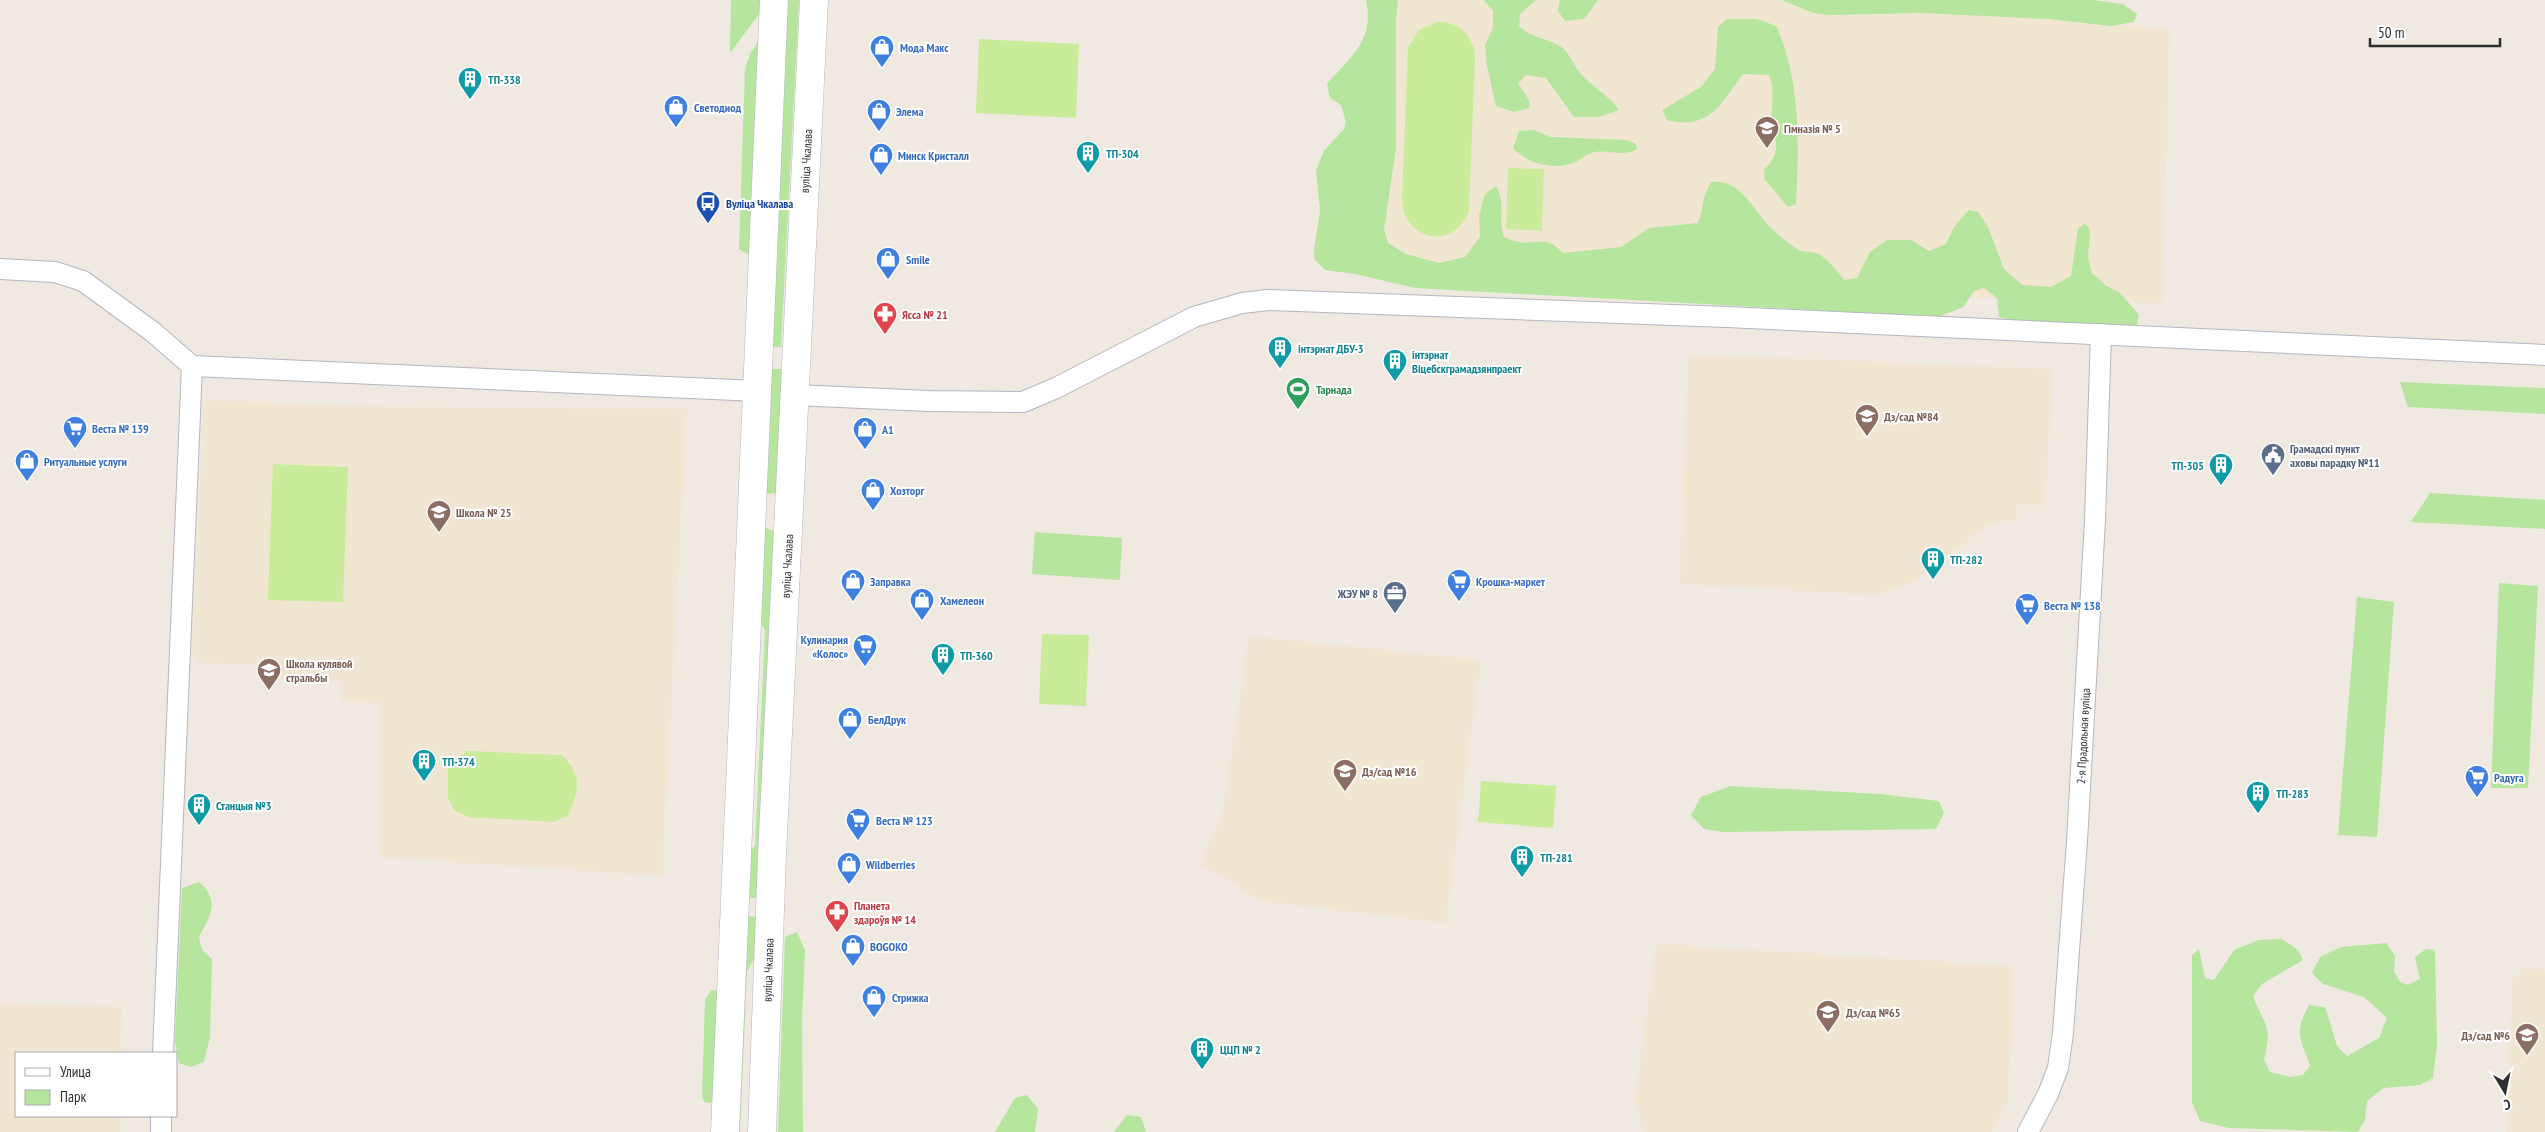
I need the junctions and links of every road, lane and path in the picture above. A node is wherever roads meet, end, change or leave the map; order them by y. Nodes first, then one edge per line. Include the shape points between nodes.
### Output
1 (774, 0) edge
2 (814, 0) edge
3 (0, 269) edge
4 (2101, 334) junction
5 (2545, 355) edge
6 (192, 366) junction
7 (758, 391) junction
8 (795, 394) junction
9 (753, 485) junction
10 (790, 489) junction
11 (750, 538) junction
12 (788, 541) junction
13 (163, 1052) edge
14 (161, 1117) edge
15 (160, 1132) edge
16 (725, 1132) edge
17 (762, 1132) edge
18 (2028, 1132) edge

1 - 7 main road
2 - 8 main road, вуліца Чкалава
3 - 6 street via 55,272 83,281 153,332
4 - 5 street
4 - 8 street via 1727,316 1268,300 1234,305 1194,317 1023,402
4 - 18 street, 2-я Прадольная вуліца via 2095,520 2063,1033 2058,1068
6 - 7 street
6 - 13 street
7 - 9 main road
8 - 10 main road, вуліца Чкалава
9 - 10 main road via 758,496 769,502 784,498
9 - 11 main road
10 - 12 main road, вуліца Чкалава
11 - 12 main road via 754,527 770,520 785,529
11 - 16 main road
12 - 17 main road, вуліца Чкалава
14 - 15 street

